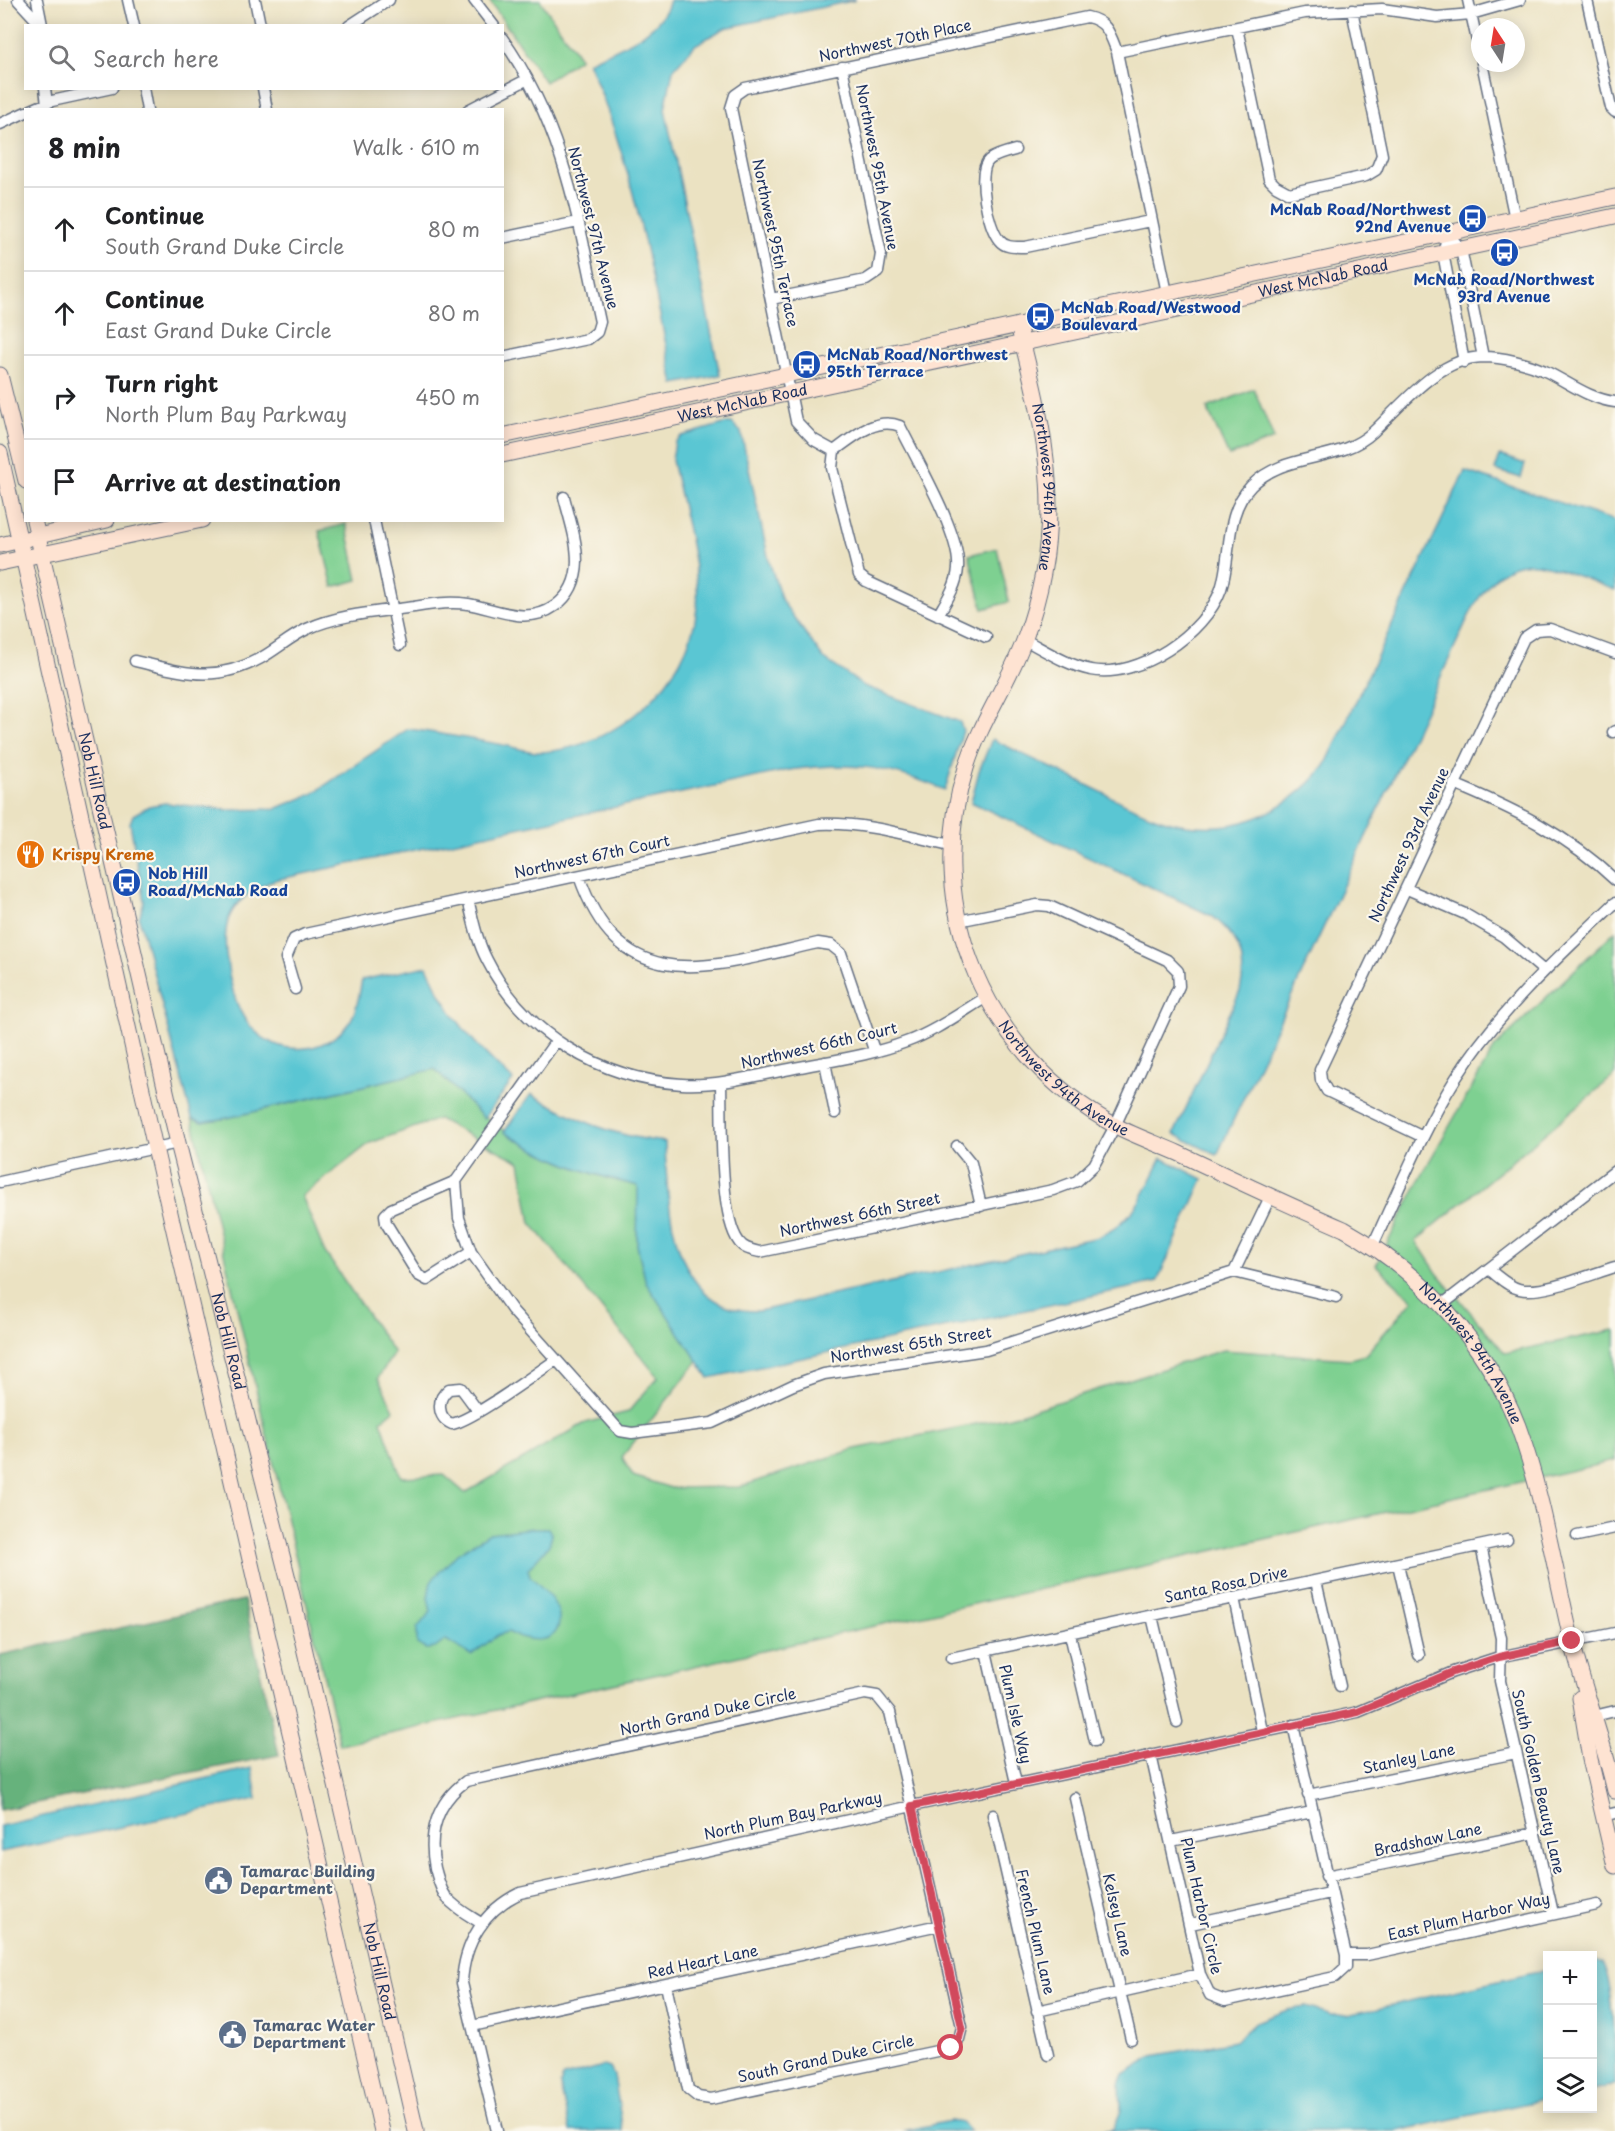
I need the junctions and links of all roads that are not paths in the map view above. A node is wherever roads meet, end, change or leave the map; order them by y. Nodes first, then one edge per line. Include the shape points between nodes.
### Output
1 (18, 0) edge
2 (37, 0) edge
3 (128, 0) edge
4 (255, 0) edge
5 (389, 0) edge
6 (474, 0) edge
7 (1468, 0) edge
8 (1520, 0) edge
9 (1587, 0) edge
10 (1352, 10) junction
11 (1471, 14) junction
12 (1472, 18) edge
13 (40, 24) edge
14 (42, 24) edge
15 (134, 24) edge
16 (261, 24) edge
17 (352, 24) edge
18 (492, 24) edge
19 (1237, 28) junction
20 (504, 42) edge
21 (1117, 52) junction
22 (842, 68) junction
23 (1484, 72) edge
24 (526, 80) junction
25 (45, 90) edge
26 (104, 90) edge
27 (143, 90) edge
28 (263, 90) edge
29 (735, 95) joint
30 (46, 104) junction
31 (36, 108) edge
32 (147, 108) edge
33 (267, 108) edge
34 (472, 108) edge
35 (1615, 112) edge
36 (24, 113) edge
37 (0, 124) edge
38 (1015, 150) dead end
39 (1615, 197) edge
40 (1615, 216) edge
41 (1515, 219) junction
42 (1150, 221) junction
43 (578, 222) junction
44 (1448, 234) junction
45 (504, 238) edge
46 (1461, 249) junction
47 (1443, 253) junction
48 (1167, 293) junction
49 (771, 299) junction
50 (1018, 325) junction
51 (1022, 343) junction
52 (504, 357) edge
53 (1483, 357) junction
54 (1464, 362) junction
55 (0, 375) edge
56 (788, 375) junction
57 (792, 394) junction
58 (1615, 402) edge
59 (504, 436) edge
60 (834, 451) junction
61 (0, 453) edge
62 (504, 455) edge
63 (24, 473) edge
64 (564, 497) dead end
65 (34, 522) edge
66 (98, 522) edge
67 (193, 522) edge
68 (374, 522) edge
69 (38, 536) junction
70 (21, 540) junction
71 (0, 545) edge
72 (42, 554) junction
73 (24, 558) junction
74 (0, 563) edge
75 (393, 610) junction
76 (938, 615) junction
77 (986, 637) dead end
78 (1025, 640) junction
79 (400, 645) dead end
80 (1615, 652) edge
81 (135, 661) dead end
82 (1454, 784) junction
83 (950, 845) junction
84 (579, 876) junction
85 (1615, 880) edge
86 (1407, 889) junction
87 (468, 899) junction
88 (1615, 903) edge
89 (958, 921) junction
90 (1544, 971) junction
91 (296, 988) dead end
92 (985, 998) junction
93 (556, 1041) junction
94 (874, 1050) junction
95 (825, 1062) junction
96 (720, 1083) junction
97 (835, 1113) dead end
98 (1115, 1126) junction
99 (1423, 1137) junction
100 (178, 1143) junction
101 (957, 1146) dead end
102 (155, 1148) junction
103 (1615, 1171) edge
104 (456, 1181) junction
105 (0, 1182) edge
106 (1270, 1197) junction
107 (981, 1206) junction
108 (1372, 1245) junction
109 (471, 1252) junction
110 (1615, 1267) edge
111 (1488, 1269) junction
112 (1234, 1272) junction
113 (1336, 1297) dead end
114 (1443, 1304) junction
115 (556, 1360) junction
116 (478, 1411) dead end
117 (1615, 1528) edge
118 (1577, 1536) dead end
119 (1507, 1540) dead end
120 (1481, 1546) junction
121 (1398, 1564) junction
122 (1316, 1581) junction
123 (1234, 1598) junction
124 (1152, 1616) junction
125 (1615, 1633) edge
126 (1070, 1634) junction
127 (1572, 1641) junction
128 (986, 1651) junction
129 (1419, 1655) dead end
130 (1499, 1657) junction
131 (951, 1658) dead end
132 (1340, 1686) dead end
133 (1615, 1711) edge
134 (1594, 1716) junction
135 (1177, 1722) dead end
136 (1293, 1725) junction
137 (1262, 1731) junction
138 (1095, 1741) dead end
139 (1516, 1753) junction
140 (1151, 1755) junction
141 (1016, 1784) junction
142 (1615, 1791) edge
143 (1308, 1795) junction
144 (1075, 1798) dead end
145 (912, 1806) junction
146 (1311, 1812) junction
147 (993, 1815) dead end
148 (1609, 1815) edge
149 (1535, 1833) junction
150 (1171, 1841) junction
151 (1615, 1866) edge
152 (1326, 1876) junction
153 (1330, 1893) junction
154 (1597, 1905) dead end
155 (1553, 1913) junction
156 (482, 1923) junction
157 (1191, 1924) junction
158 (939, 1925) junction
159 (1346, 1955) junction
160 (1200, 1974) junction
161 (666, 1985) junction
162 (1120, 1992) junction
163 (1037, 2011) junction
164 (472, 2026) junction
165 (1131, 2038) dead end
166 (1048, 2055) dead end
167 (382, 2131) edge
168 (416, 2131) edge
169 (497, 2131) edge

1 - 13 street
2 - 14 street
3 - 15 street
4 - 16 street
5 - 17 street
6 - 18 street
7 - 11 street
8 - 11 street
9 - 35 street
10 - 11 street via 1382,9 1437,17
10 - 19 street via 1305,13
10 - 19 street via 1382,155 1376,170 1366,176 1289,193 1269,179
11 - 12 street
19 - 21 street
20 - 24 street, Northwest 97th Avenue
21 - 22 street, Northwest 70th Place via 1108,28 1087,17
21 - 42 street
22 - 29 street, Northwest 70th Place via 745,88
22 - 49 street, Northwest 95th Avenue via 881,254 878,272 866,280
23 - 41 street
24 - 34 street
24 - 43 street, Northwest 97th Avenue via 546,112 565,163
25 - 30 street
26 - 30 street
27 - 32 street
28 - 33 street
29 - 49 street, Northwest 95th Terrace via 731,108
30 - 31 street
36 - 37 street
38 - 42 street via 989,159 982,177 992,226 998,240 1007,246 1025,247
39 - 41 main road, West McNab Road
40 - 46 main road, West McNab Road
41 - 44 main road, West McNab Road
42 - 48 street
43 - 45 street
43 - 52 street, Northwest 97th Avenue via 600,322 597,332 588,339
44 - 46 street
44 - 47 street
44 - 48 main road, West McNab Road
46 - 47 main road, West McNab Road
46 - 53 street
47 - 51 main road, West McNab Road
47 - 54 street
48 - 50 main road, West McNab Road
49 - 56 street, Northwest 95th Terrace
50 - 51 main road, Northwest 94th Avenue
50 - 56 main road, West McNab Road
51 - 57 main road, West McNab Road
51 - 78 main road, Northwest 94th Avenue via 1045,449 1051,503 1049,548
53 - 54 street
53 - 58 street via 1523,363 1546,371 1577,390
54 - 78 street via 1427,381 1371,435 1353,447 1287,462 1266,472 1250,487 1232,521 1221,590 1191,633 1167,651 1140,663 1092,670
55 - 63 main road
56 - 57 street, Northwest 95th Terrace
56 - 59 main road, West McNab Road
57 - 60 street, Northwest 95th Terrace via 796,421
57 - 62 main road, West McNab Road
60 - 76 street via 832,468 859,575
60 - 76 street via 880,422 900,426 955,540 955,585
61 - 70 main road, Nob Hill Road
64 - 75 street via 578,557 569,592 554,606 533,615 510,616 466,603
65 - 69 main road, Nob Hill Road
66 - 69 main road
67 - 72 main road
68 - 75 street
69 - 70 main road
69 - 72 main road, Nob Hill Road
70 - 71 main road
70 - 73 main road, Nob Hill Road
72 - 73 main road
72 - 100 main road, Nob Hill Road
73 - 74 main road
73 - 102 main road, Nob Hill Road
75 - 79 street
75 - 81 street via 329,621 227,673 188,674
76 - 77 street
78 - 83 main road, Northwest 94th Avenue via 967,765
80 - 82 street, Northwest 93rd Avenue via 1550,629 1536,630 1524,638
82 - 85 street via 1558,833
82 - 86 street, Northwest 93rd Avenue
83 - 84 street, Northwest 67th Court via 871,826 819,824
83 - 89 main road, Northwest 94th Avenue
84 - 87 street, Northwest 67th Court
84 - 94 street via 587,902 612,937 632,953 656,963 687,968 818,943 831,945 841,952
86 - 90 street via 1465,914 1504,937
86 - 99 street, Northwest 93rd Avenue via 1320,1070 1327,1091
87 - 91 street, Northwest 67th Court via 294,939 286,958
87 - 93 street, Northwest 66th Court via 487,961 528,1016
88 - 90 street
89 - 92 main road, Northwest 94th Avenue
89 - 98 street via 1049,906 1167,960 1178,972 1179,986
90 - 99 street via 1456,1077
92 - 94 street, Northwest 66th Court via 925,1034
92 - 98 main road, Northwest 94th Avenue via 1029,1057 1080,1102
93 - 96 street, Northwest 66th Court via 612,1071 645,1080
93 - 104 street
94 - 95 street, Northwest 66th Court
95 - 96 street, Northwest 66th Court
95 - 97 street
96 - 107 street, Northwest 66th Street via 727,1205 739,1242 746,1248 760,1252
98 - 106 main road, Northwest 94th Avenue
98 - 107 street, Northwest 66th Street via 1094,1165 1077,1181
99 - 108 street
100 - 102 street
100 - 168 main road, Nob Hill Road via 296,1613
101 - 107 street via 971,1163
102 - 105 street
102 - 167 main road, Nob Hill Road
103 - 111 street
104 - 109 street via 459,1218
104 - 109 street via 391,1209 385,1215 386,1223 418,1275 427,1280
106 - 108 main road, Northwest 94th Avenue
106 - 112 street
108 - 114 main road, Northwest 94th Avenue
109 - 115 street via 512,1310
110 - 111 street via 1539,1289 1521,1290
111 - 114 street
112 - 113 street
112 - 115 street, Northwest 65th Street via 987,1350 824,1374 776,1392 732,1415 690,1427 620,1431
114 - 127 main road, Northwest 94th Avenue via 1477,1349 1517,1424
115 - 116 street
117 - 118 street
119 - 120 street, Santa Rosa Drive
120 - 121 street, Santa Rosa Drive
120 - 130 street, South Golden Beauty Lane via 1501,1638
121 - 122 street, Santa Rosa Drive
121 - 129 street
122 - 123 street, Santa Rosa Drive
122 - 132 street
123 - 124 street, Santa Rosa Drive
123 - 137 street
124 - 126 street, Santa Rosa Drive
124 - 135 street
125 - 127 street, North Plum Bay Parkway
126 - 128 street, Santa Rosa Drive
126 - 138 street
127 - 130 street, North Plum Bay Parkway
127 - 134 main road, Northwest 94th Avenue
127 - 148 main road, Northwest 94th Avenue via 1590,1759
128 - 131 street, Santa Rosa Drive
128 - 141 street, Plum Isle Way
130 - 136 street, North Plum Bay Parkway via 1358,1712
130 - 139 street, South Golden Beauty Lane via 1500,1681
133 - 134 street
134 - 142 main road, Northwest 94th Avenue
136 - 137 street, North Plum Bay Parkway
136 - 143 street
137 - 140 street, North Plum Bay Parkway
139 - 143 street, Stanley Lane
139 - 149 street, South Golden Beauty Lane
140 - 141 street, North Plum Bay Parkway
140 - 150 street, Plum Harbor Circle
141 - 145 street, North Plum Bay Parkway
143 - 146 street
144 - 162 street, Kelsey Lane
145 - 156 street, North Plum Bay Parkway via 531,1889 508,1899
145 - 156 street, North Grand Duke Circle via 890,1712 877,1696 865,1694 475,1778 456,1788 442,1806 431,1849 442,1890 459,1909
145 - 158 street, North Grand Duke Circle
146 - 150 street
146 - 152 street
147 - 163 street, French Plum Lane
148 - 151 main road, Northwest 94th Avenue
149 - 152 street, Bradshaw Lane
149 - 155 street, South Golden Beauty Lane
150 - 157 street, Plum Harbor Circle
152 - 153 street
153 - 157 street
153 - 159 street
154 - 155 street, East Plum Harbor Way
155 - 159 street, East Plum Harbor Way via 1367,1955
156 - 164 street, North Plum Bay Parkway via 463,1969 462,1983
157 - 160 street, Plum Harbor Circle
158 - 161 street, Red Heart Lane
158 - 161 street, South Grand Duke Circle via 962,2027 951,2048 711,2098 698,2097 688,2089
159 - 160 street, Plum Harbor Circle via 1346,1967 1335,1977 1225,2001 1210,1995
160 - 162 street
161 - 164 street, Red Heart Lane
162 - 163 street
162 - 165 street, Kelsey Lane
163 - 166 street, French Plum Lane
164 - 169 street, North Plum Bay Parkway

